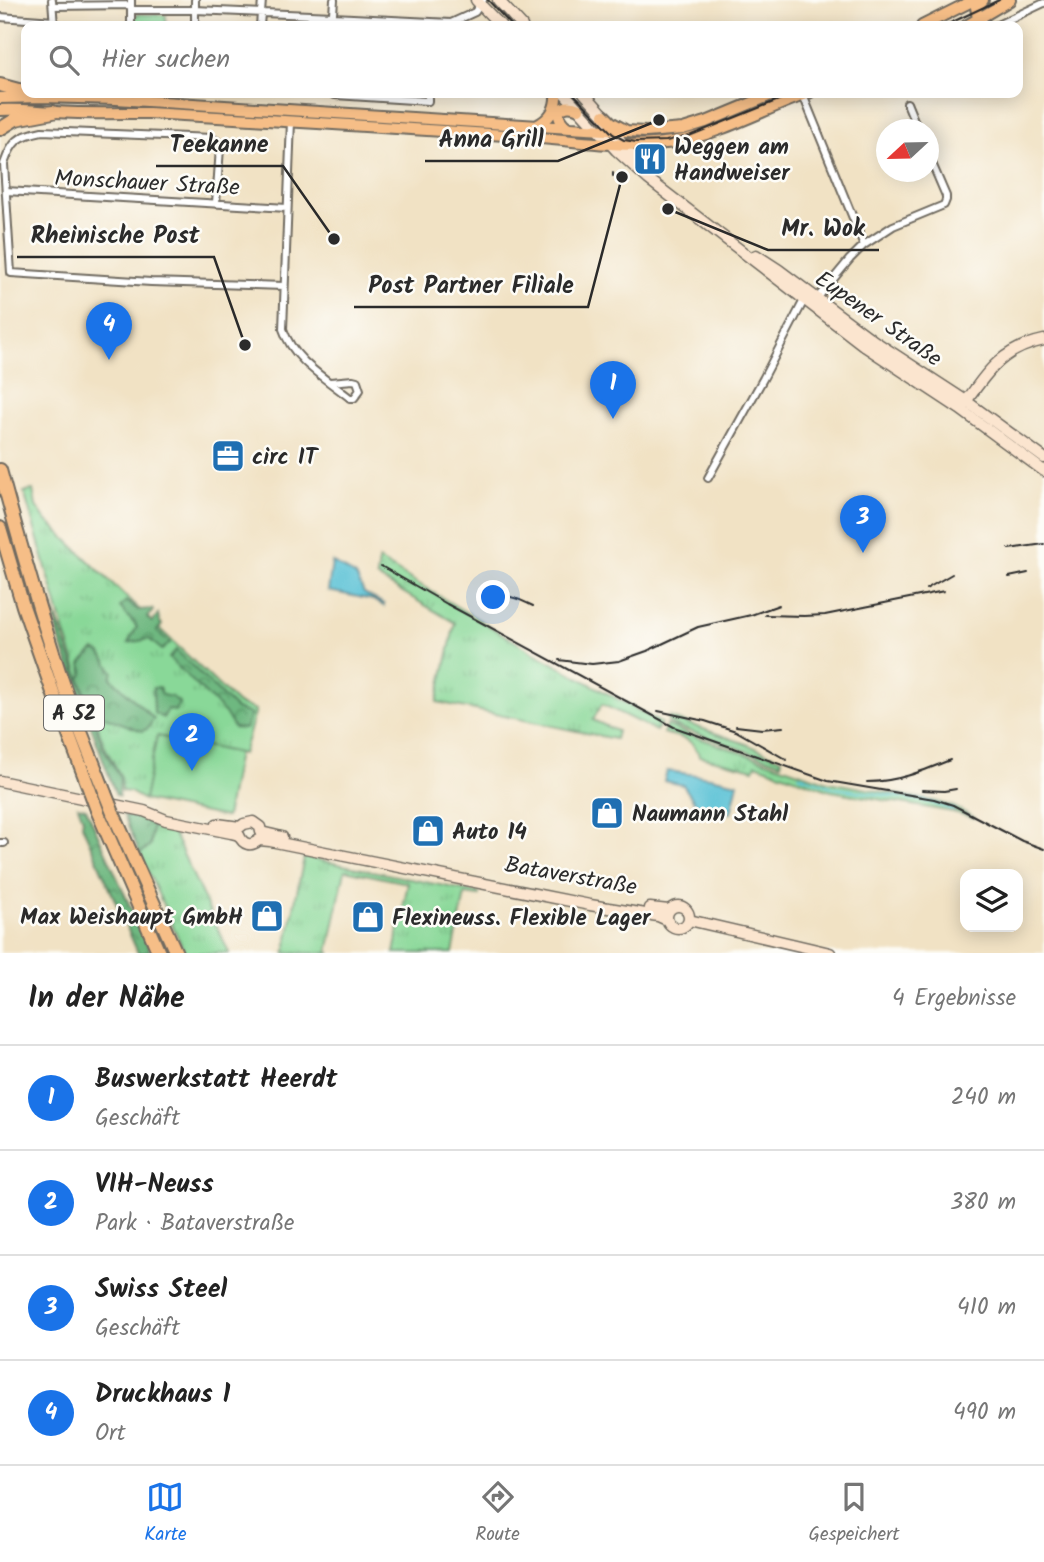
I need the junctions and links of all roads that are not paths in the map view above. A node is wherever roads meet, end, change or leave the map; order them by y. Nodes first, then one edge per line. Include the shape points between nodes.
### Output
1 (195, 0) edge
2 (262, 0) edge
3 (334, 0) edge
4 (498, 0) edge
5 (974, 0) edge
6 (983, 0) edge
7 (1010, 0) edge
8 (480, 2) edge
9 (53, 3) edge
10 (1044, 3) edge
11 (131, 5) edge
12 (956, 9) junction
13 (195, 10) junction
14 (261, 13) junction
15 (0, 17) edge
16 (333, 17) junction
17 (978, 19) junction
18 (31, 21) edge
19 (54, 21) edge
20 (195, 21) edge
21 (260, 21) edge
22 (333, 21) edge
23 (358, 21) edge
24 (458, 21) edge
25 (497, 21) edge
26 (517, 21) edge
27 (932, 21) edge
28 (975, 21) edge
29 (981, 21) edge
30 (1006, 21) edge
31 (0, 85) edge
32 (21, 91) edge
33 (21, 95) edge
34 (0, 98) edge
35 (99, 98) edge
36 (398, 98) edge
37 (428, 98) edge
38 (557, 98) edge
39 (569, 98) edge
40 (589, 98) edge
41 (763, 98) edge
42 (796, 98) edge
43 (808, 98) edge
44 (907, 103) dead end
45 (579, 109) junction
46 (0, 110) edge
47 (52, 112) junction
48 (604, 115) junction
49 (914, 119) edge
50 (291, 121) junction
51 (536, 126) junction
52 (569, 128) junction
53 (0, 129) edge
54 (598, 130) junction
55 (614, 131) junction
56 (628, 131) junction
57 (616, 144) junction
58 (654, 144) junction
59 (646, 170) junction
60 (939, 178) edge
61 (6, 191) junction
62 (216, 203) junction
63 (287, 208) junction
64 (864, 245) junction
65 (284, 286) junction
66 (811, 300) junction
67 (1044, 340) edge
68 (330, 382) dead end
69 (963, 405) junction
70 (1044, 458) edge
71 (0, 470) edge
72 (1044, 471) edge
73 (708, 478) dead end
74 (0, 528) edge
75 (0, 781) edge
76 (116, 809) junction
77 (240, 831) junction
78 (260, 836) junction
79 (668, 915) junction
80 (689, 920) junction
81 (159, 953) edge
82 (176, 953) edge
83 (830, 953) edge

1 - 13 street
2 - 14 street
3 - 16 street
4 - 26 main road
5 - 12 main road
6 - 17 main road via 976,7
7 - 17 main road
8 - 24 street via 472,14
8 - 25 main road
9 - 11 street
9 - 19 street
10 - 30 street
11 - 13 street
12 - 17 main road
12 - 27 main road
13 - 14 street
13 - 20 street
14 - 16 street
14 - 21 street
15 - 18 street
16 - 22 street
16 - 23 street
17 - 28 main road
17 - 29 street
31 - 32 highway
33 - 34 main road
35 - 51 main road
36 - 37 street
38 - 51 main road via 554,110
39 - 45 main road
40 - 48 main road
41 - 56 main road via 692,126
42 - 58 main road via 706,134
43 - 64 street
44 - 49 street
45 - 52 main road via 565,106 560,112 560,120
45 - 54 main road
46 - 47 main road
47 - 50 main road
47 - 53 highway via 16,119
48 - 55 main road
48 - 56 main road
50 - 57 main road
50 - 63 street
51 - 52 main road
52 - 54 main road
54 - 55 main road
54 - 57 main road
55 - 56 main road
55 - 57 main road
57 - 58 main road
57 - 59 main road, Eupener Straße
57 - 66 main road, Eupener Straße via 628,163
58 - 59 main road via 641,154
59 - 66 main road, Eupener Straße via 779,270
60 - 64 street via 946,195 941,207 893,226
61 - 62 street, Monschauer Straße
61 - 62 street via 4,164 9,148 27,134 212,138 220,148
61 - 65 street via 11,273
62 - 63 street, Monschauer Straße
63 - 65 street
64 - 66 street
65 - 68 street via 283,329 291,348
66 - 69 main road, Eupener Straße
66 - 73 street, Eupener Straße via 797,312
67 - 69 main road via 999,360
69 - 70 main road
69 - 72 main road
71 - 76 highway, A 52, bridge via 67,693 105,793
74 - 81 highway, A 52, bridge via 55,698
75 - 76 main road, Bataverstraße
76 - 77 main road, Bataverstraße
76 - 82 highway, A 52
77 - 78 main road, Bataverstraße via 248,845
77 - 78 main road, Bataverstraße via 253,822 260,827
78 - 79 main road, Bataverstraße via 590,905
79 - 80 main road, Bataverstraße via 669,924 676,928
79 - 80 main road, Bataverstraße via 676,906 684,907
80 - 83 main road, Bataverstraße

